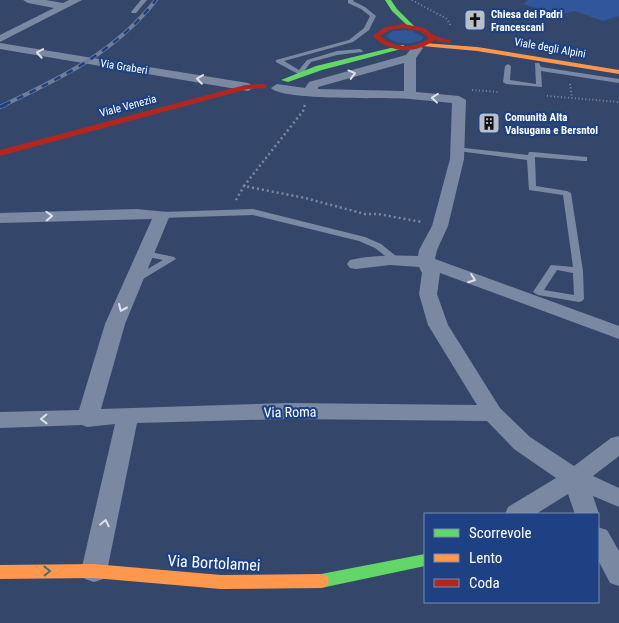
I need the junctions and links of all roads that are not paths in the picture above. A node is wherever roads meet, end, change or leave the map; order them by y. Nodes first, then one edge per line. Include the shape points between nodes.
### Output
1 (28, 0) edge
2 (77, 0) edge
3 (144, 0) edge
4 (351, 0) edge
5 (368, 0) edge
6 (391, 5) edge
7 (63, 6) junction
8 (134, 12) dead end
9 (412, 27) junction
10 (388, 28) junction
11 (433, 38) junction
12 (0, 39) edge
13 (379, 40) junction
14 (0, 46) edge
15 (421, 46) junction
16 (402, 47) junction
17 (477, 49) junction
18 (360, 52) junction
19 (410, 58) junction
20 (537, 64) junction
21 (508, 66) dead end
22 (319, 68) junction
23 (619, 72) edge
24 (300, 73) junction
25 (619, 81) edge
26 (273, 82) junction
27 (248, 87) junction
28 (410, 95) junction
29 (308, 98) junction
30 (458, 149) junction
31 (0, 153) edge
32 (531, 158) junction
33 (584, 159) dead end
34 (576, 165) dead end
35 (162, 216) junction
36 (0, 218) edge
37 (146, 254) junction
38 (396, 260) junction
39 (426, 262) junction
40 (356, 264) dead end
41 (578, 271) junction
42 (134, 281) junction
43 (619, 333) edge
44 (492, 413) junction
45 (128, 416) junction
46 (87, 419) junction
47 (0, 420) edge
48 (619, 444) edge
49 (574, 478) junction
50 (619, 498) edge
51 (518, 513) edge
52 (587, 513) edge
53 (599, 539) edge
54 (423, 561) edge
55 (94, 571) junction
56 (0, 572) edge
57 (619, 576) edge

1 - 7 street
2 - 7 street
3 - 8 lane
4 - 24 lane via 373,16 367,29 351,41 278,61
5 - 6 main road
6 - 9 main road
6 - 10 main road
7 - 12 street
9 - 10 main road
9 - 11 main road via 430,32
10 - 13 main road via 376,34
11 - 15 main road
11 - 17 main road
13 - 16 main road
13 - 18 main road, Viale Venezia
27 -> 14 street, Via Graberi
15 - 16 main road
15 - 17 main road
15 - 19 street
16 - 22 main road, Viale Venezia
17 - 20 main road, Viale degli Alpini
18 - 22 main road, Viale Venezia
18 - 24 lane via 309,61
19 - 28 street
29 -> 19 street via 313,85
20 - 21 lane via 540,86 506,82
20 - 23 main road, Viale degli Alpini
20 - 25 lane
22 - 24 main road, Viale Venezia
24 - 26 main road, Viale Venezia
26 - 27 main road, Viale Venezia
26 - 29 street
27 - 31 main road, Viale Venezia
28 - 29 street
30 -> 28 street via 459,100
30 - 32 lane
30 - 39 street via 440,226
32 - 33 lane via 532,154
32 - 34 lane
32 - 41 lane via 532,188 566,193
36 -> 35 street
35 - 37 street
35 - 38 lane via 252,212 362,239
37 - 42 street
37 - 42 lane via 171,258
38 - 39 street
38 - 40 street
39 -> 43 street
39 - 44 street via 431,273 428,294 438,325
41 - 41 lane via 579,299 538,292 554,266
42 -> 46 street via 115,324
44 - 45 street, Via Roma via 288,411
44 - 49 street via 522,443
45 - 46 street, Via Roma
55 -> 45 street
46 -> 47 street, Via Roma
48 - 49 street
49 - 50 street
49 - 51 street
49 - 52 street
53 - 57 street
54 - 55 main road, Via Bortolamei via 319,581 221,582
56 -> 55 main road, Via Bortolamei

